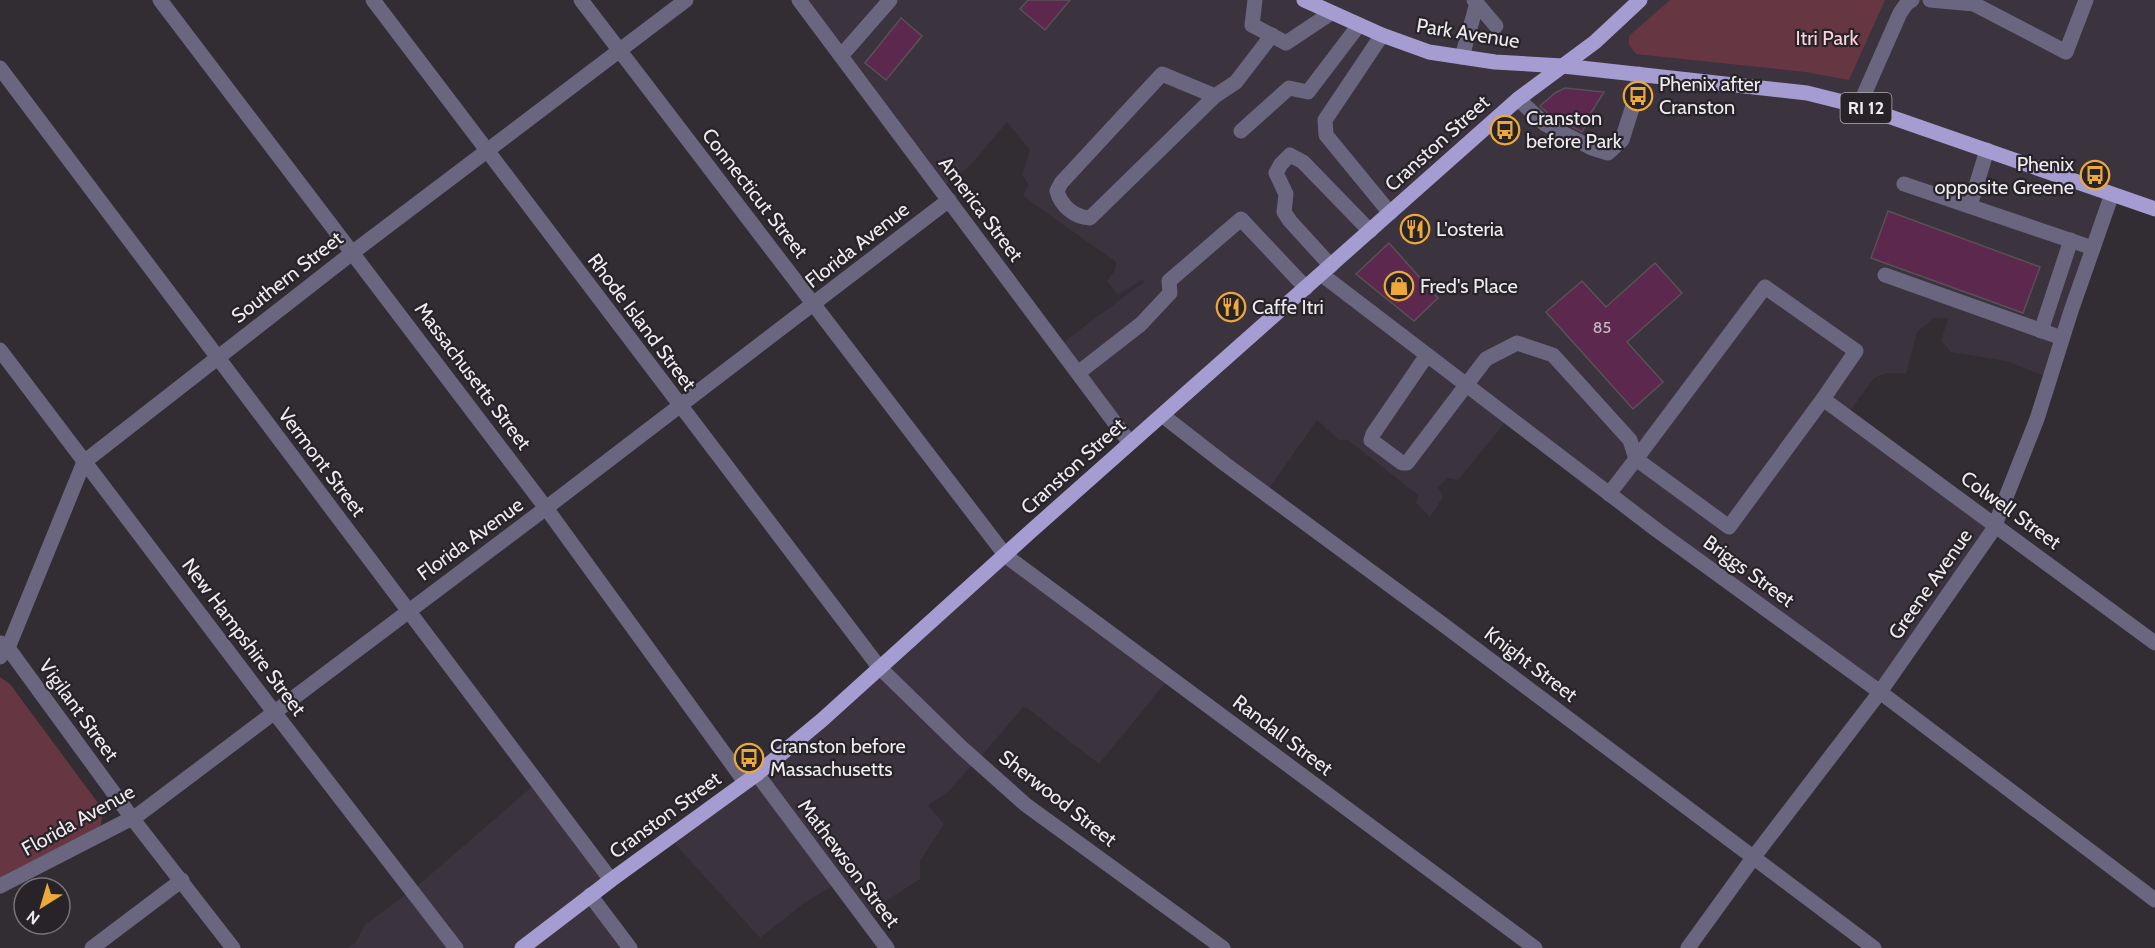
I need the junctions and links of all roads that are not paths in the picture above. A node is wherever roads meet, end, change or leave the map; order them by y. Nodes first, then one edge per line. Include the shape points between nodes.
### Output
1 (160, 0) edge
2 (373, 0) edge
3 (580, 0) edge
4 (686, 0) edge
5 (799, 0) edge
6 (890, 0) edge
7 (1255, 0) edge
8 (1304, 0) edge
9 (1640, 0) edge
10 (1911, 0) edge
11 (1930, 0) edge
12 (1993, 0) edge
13 (2086, 0) edge
14 (1475, 2) edge
15 (1969, 2) edge
16 (1331, 13) junction
17 (1359, 25) junction
18 (1496, 26) dead end
19 (1272, 35) junction
20 (1382, 35) junction
21 (618, 52) junction
22 (841, 56) junction
23 (1462, 57) junction
24 (1563, 66) junction
25 (0, 68) edge
26 (1639, 74) junction
27 (1215, 96) junction
28 (1518, 99) junction
29 (1859, 106) junction
30 (1241, 131) dead end
31 (1988, 150) junction
32 (486, 151) junction
33 (1904, 184) dead end
34 (2112, 194) junction
35 (949, 200) junction
36 (1970, 206) junction
37 (2155, 209) edge
38 (1390, 213) junction
39 (1370, 231) junction
40 (2071, 240) junction
41 (2093, 248) junction
42 (352, 253) junction
43 (1326, 270) junction
44 (1885, 275) dead end
45 (1306, 288) junction
46 (815, 304) junction
47 (2041, 331) junction
48 (2062, 338) junction
49 (0, 350) edge
50 (1427, 355) junction
51 (218, 358) junction
52 (1078, 373) junction
53 (1466, 384) junction
54 (1823, 399) junction
55 (680, 407) junction
56 (1162, 415) junction
57 (1130, 443) junction
58 (1636, 459) junction
59 (84, 462) junction
60 (1609, 494) junction
61 (546, 508) junction
62 (1995, 525) junction
63 (1005, 556) junction
64 (407, 611) junction
65 (2155, 643) edge
66 (2, 649) edge
67 (879, 668) junction
68 (1880, 692) junction
69 (274, 712) junction
70 (751, 778) junction
71 (132, 818) junction
72 (1753, 858) junction
73 (182, 880) junction
74 (611, 880) junction
75 (0, 886) edge
76 (590, 896) junction
77 (2155, 900) edge
78 (92, 948) edge
79 (233, 948) edge
80 (456, 948) edge
81 (522, 948) edge
82 (630, 948) edge
83 (886, 948) edge
84 (1223, 948) edge
85 (1535, 948) edge
86 (1688, 948) edge
87 (1874, 948) edge

1 - 42 street, Massachusetts Street
2 - 32 street, Rhode Island Street
3 - 21 street, Connecticut Street
4 - 21 street, Southern Street
5 - 22 street, America Street
6 - 22 street
7 - 19 street via 1252,25
8 - 16 main road, Park Avenue / RI 12
9 - 24 main road, Cranston Street
10 - 29 street via 1900,13
11 - 15 street
12 - 15 street via 1982,4
13 - 15 street via 2066,52
14 - 18 street
14 - 23 street
16 - 17 main road, Park Avenue / RI 12
16 - 19 street via 1286,43
17 - 20 main road, Park Avenue / RI 12
17 - 30 street via 1308,92 1290,88
19 - 27 street via 1236,82
20 - 23 main road, Park Avenue / RI 12 via 1429,52
20 - 38 street via 1324,120 1326,135
21 - 32 street, Southern Street
21 - 46 street, Connecticut Street
22 - 35 street, America Street
23 - 24 main road, Park Avenue / RI 12
24 - 26 main road, RI 12
24 - 28 main road, Cranston Street
25 - 51 street, Vermont Street
26 - 28 street via 1622,140 1608,153 1545,124
26 - 29 main road, RI 12 via 1807,93
27 - 27 street via 1090,218 1080,218 1060,201 1057,191 1061,183 1162,74
28 - 38 main road, Cranston Street
29 - 31 main road, RI 12
31 - 34 main road, RI 12
31 - 36 street
32 - 42 street, Southern Street
32 - 55 street, Rhode Island Street
33 - 36 street
34 - 37 main road, RI 12
34 - 41 street, Greene Avenue
35 - 46 street, Florida Avenue
35 - 52 street, America Street
36 - 40 street
38 - 39 main road, Cranston Street
39 - 43 main road, Cranston Street
39 - 43 street, Briggs Street via 1303,162 1290,155 1276,173 1286,194 1284,212
40 - 41 street
40 - 47 street
41 - 48 street, Greene Avenue
42 - 51 street, Southern Street
42 - 61 street, Massachusetts Street
43 - 45 main road, Cranston Street
43 - 50 street, Briggs Street
44 - 47 street
45 - 52 street via 1241,219 1169,281 1170,293 1141,324
45 - 56 main road, Cranston Street
46 - 55 street, Florida Avenue
46 - 63 street, Connecticut Street
47 - 48 street
48 - 62 street, Greene Avenue via 2037,419
49 - 59 street, New Hampshire Street
50 - 53 street, Briggs Street
50 - 53 street via 1371,440 1407,463
51 - 59 street, Southern Street
51 - 64 street, Vermont Street
52 - 57 street, America Street
53 - 58 street via 1486,359 1517,343 1553,355 1630,440
53 - 60 street, Briggs Street
54 - 58 street via 1729,527
54 - 58 street via 1856,351 1765,287
54 - 62 street, Colwell Street
55 - 61 street, Florida Avenue
55 - 67 street, Rhode Island Street
56 - 57 main road, Cranston Street
56 - 72 street, Knight Street
57 - 63 main road, Cranston Street
58 - 60 street
59 - 66 street, Southern Street
59 - 69 street, New Hampshire Street
60 - 68 street, Briggs Street
61 - 64 street, Florida Avenue
61 - 70 street, Massachusetts Street
62 - 65 street, Colwell Street
62 - 68 street, Greene Avenue
63 - 67 main road, Cranston Street
63 - 85 street, Randall Street
64 - 69 street, Florida Avenue
64 - 74 street, Vermont Street
66 - 71 street, Vigilant Street
67 - 70 main road, Cranston Street
67 - 84 street, Sherwood Street via 1026,805
68 - 72 street, Greene Avenue
68 - 77 street, Briggs Street
69 - 71 street, Florida Avenue
69 - 80 street, New Hampshire Street
70 - 74 main road, Cranston Street
70 - 83 street, Mathewson Street
71 - 73 street, Vigilant Street
71 - 75 street, Florida Avenue
72 - 86 street, Greene Avenue
72 - 87 street, Knight Street
73 - 78 street
73 - 79 street, Vigilant Street
74 - 76 main road, Cranston Street
76 - 81 main road, Cranston Street
76 - 82 street

